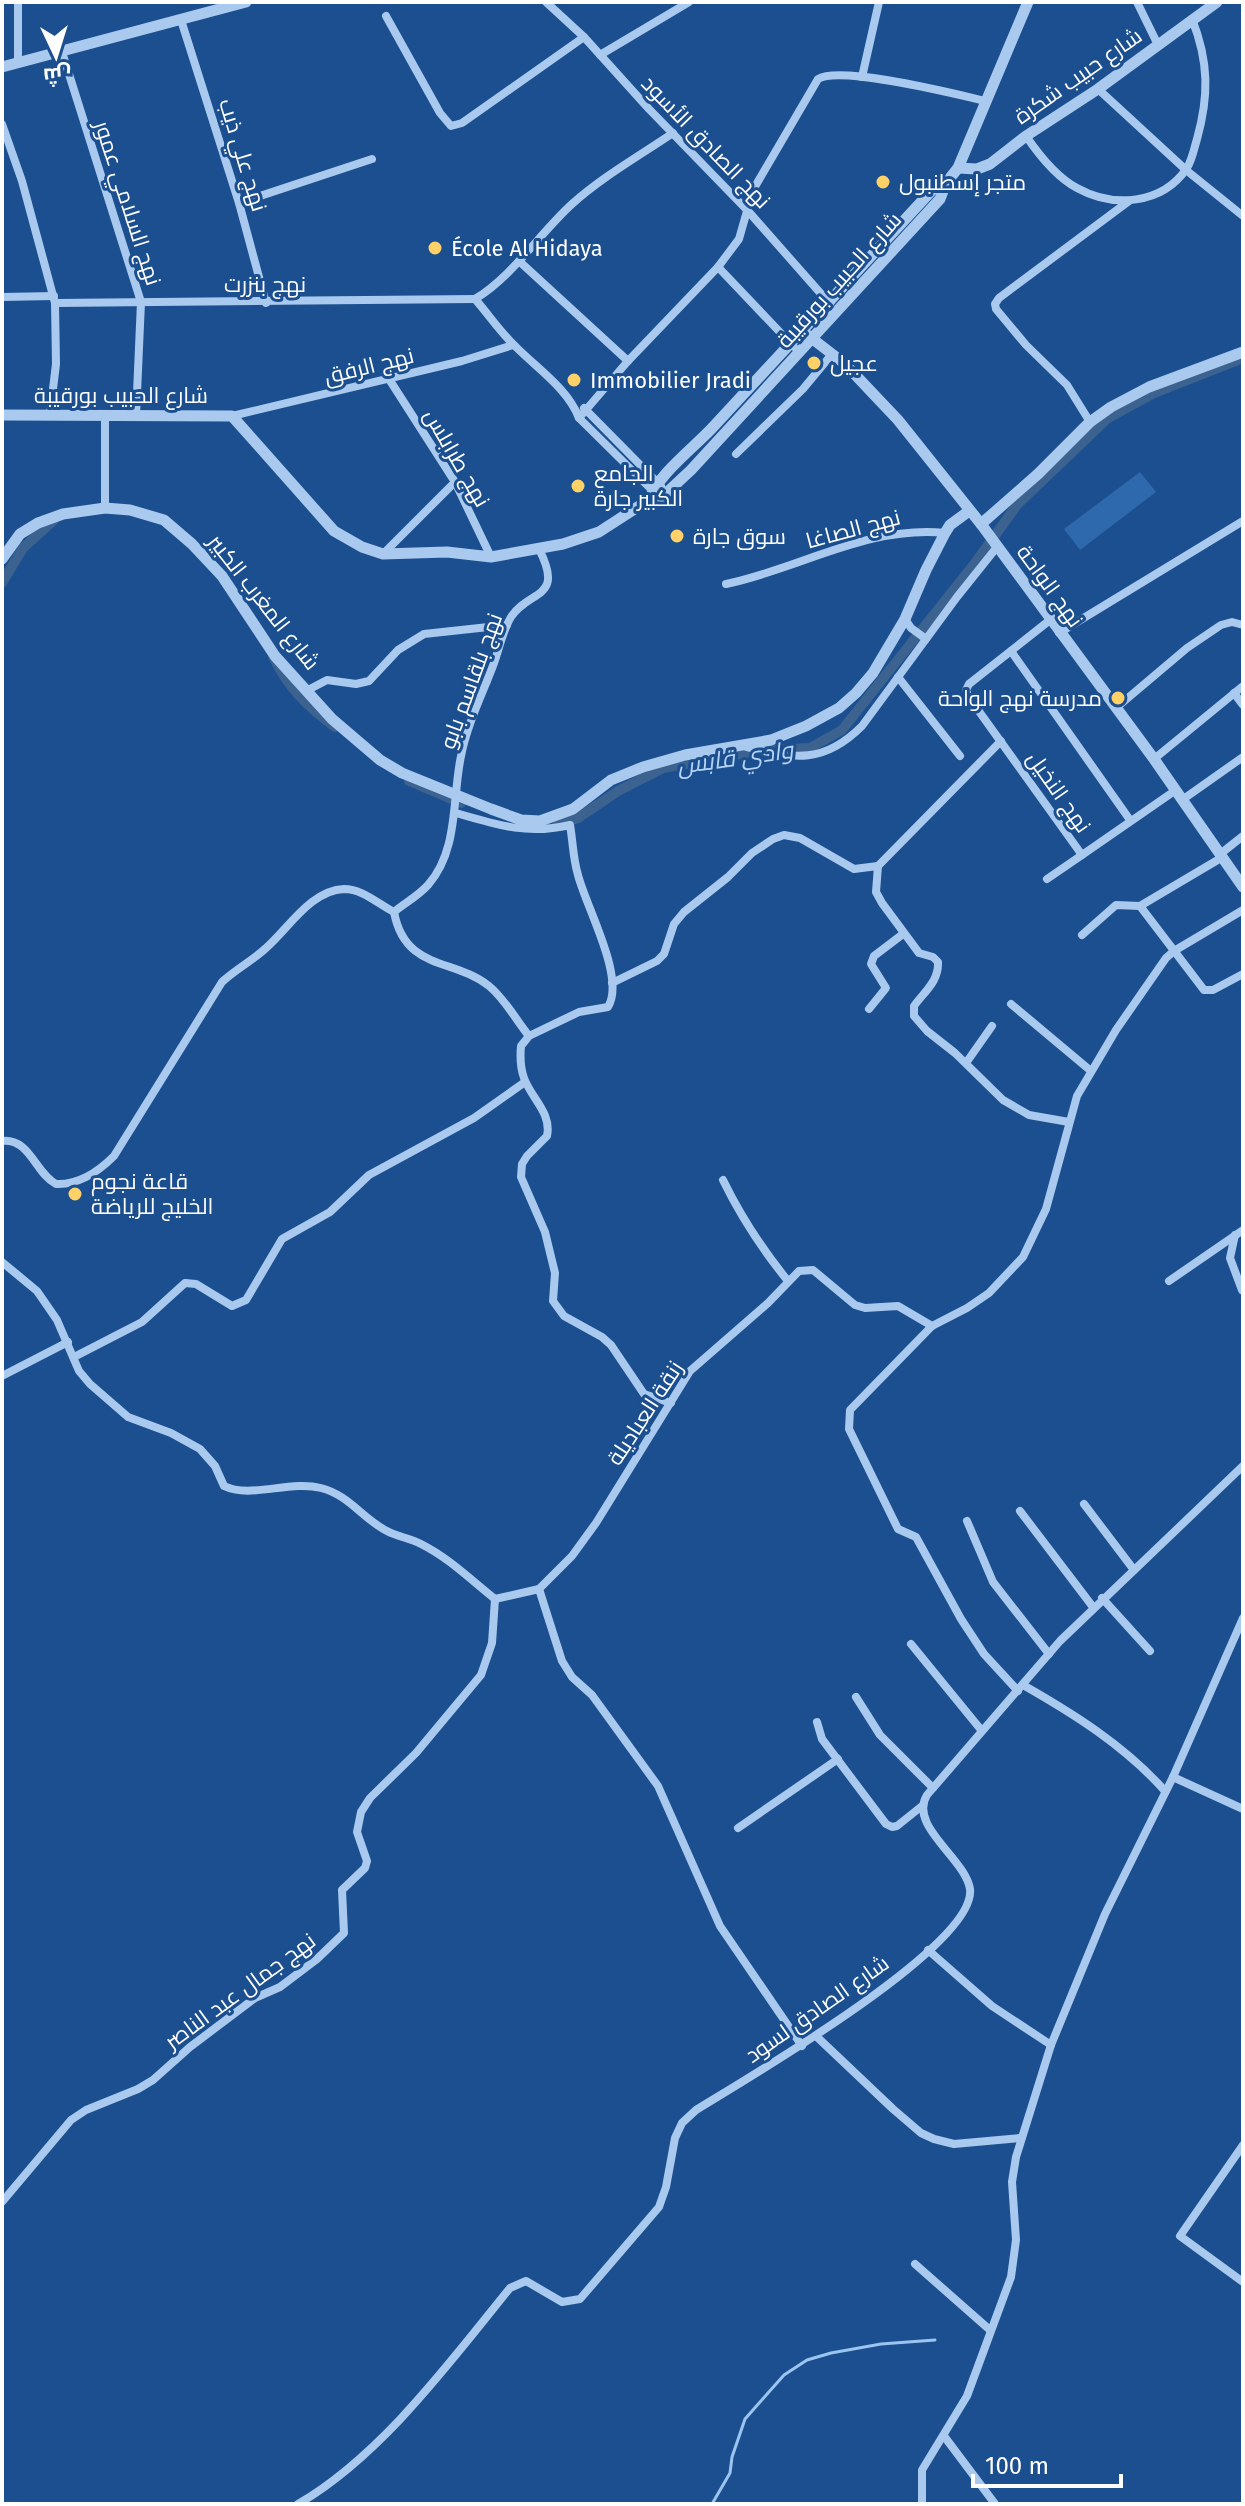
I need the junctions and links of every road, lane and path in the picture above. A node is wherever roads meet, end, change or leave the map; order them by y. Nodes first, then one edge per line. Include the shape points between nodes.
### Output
1 (18, 2) edge
2 (246, 2) edge
3 (546, 2) edge
4 (689, 2) edge
5 (879, 2) edge
6 (1028, 2) edge
7 (1137, 2) edge
8 (1217, 2) edge
9 (1197, 12) edge
10 (386, 16) dead end
11 (181, 20) junction
12 (584, 37) junction
13 (1158, 45) junction
14 (62, 52) junction
15 (600, 55) junction
16 (18, 63) junction
17 (2, 67) edge
18 (862, 77) junction
19 (1098, 89) junction
20 (986, 101) junction
21 (2, 124) edge
22 (673, 133) junction
23 (1026, 136) junction
24 (372, 159) dead end
25 (958, 168) junction
26 (1186, 170) junction
27 (1129, 201) junction
28 (239, 203) junction
29 (748, 211) junction
30 (1243, 216) edge
31 (519, 261) junction
32 (718, 267) junction
33 (2, 297) edge
34 (475, 299) junction
35 (54, 300) junction
36 (141, 302) junction
37 (266, 303) junction
38 (832, 306) junction
39 (805, 334) junction
40 (790, 342) junction
41 (513, 345) junction
42 (1243, 352) edge
43 (799, 353) junction
44 (832, 354) junction
45 (628, 361) junction
46 (389, 379) junction
47 (575, 407) junction
48 (586, 409) junction
49 (50, 414) junction
50 (105, 414) junction
51 (2, 415) edge
52 (136, 416) junction
53 (232, 416) junction
54 (579, 418) junction
55 (1090, 422) junction
56 (736, 454) dead end
57 (455, 482) junction
58 (658, 493) junction
59 (105, 508) junction
60 (969, 511) junction
61 (1243, 521) edge
62 (981, 524) junction
63 (945, 533) junction
64 (8, 541) edge
65 (997, 547) junction
66 (539, 549) junction
67 (383, 554) junction
68 (491, 557) junction
69 (2, 559) edge
70 (726, 584) dead end
71 (905, 619) junction
72 (1050, 620) junction
73 (507, 625) junction
74 (1243, 625) edge
75 (1059, 633) junction
76 (926, 639) junction
77 (1011, 651) junction
78 (898, 677) junction
79 (1243, 686) edge
80 (308, 690) junction
81 (1234, 693) junction
82 (1243, 705) edge
83 (1116, 708) junction
84 (1001, 741) junction
85 (747, 747) junction
86 (960, 756) dead end
87 (1243, 757) edge
88 (1154, 759) junction
89 (456, 793) junction
90 (1179, 795) junction
91 (456, 813) junction
92 (1130, 820) junction
93 (1243, 836) edge
94 (1082, 855) junction
95 (1220, 857) junction
96 (878, 866) junction
97 (1047, 879) dead end
98 (1243, 887) edge
99 (1140, 906) junction
100 (1243, 910) edge
101 (394, 912) junction
102 (903, 934) junction
103 (1082, 935) dead end
104 (1174, 951) junction
105 (1243, 974) edge
106 (612, 983) junction
107 (1011, 1004) dead end
108 (869, 1009) dead end
109 (992, 1026) dead end
110 (529, 1036) junction
111 (966, 1063) junction
112 (1091, 1071) junction
113 (525, 1082) junction
114 (1069, 1122) junction
115 (2, 1141) edge
116 (723, 1180) dead end
117 (1239, 1232) edge
118 (2, 1262) edge
119 (788, 1281) junction
120 (1169, 1281) dead end
121 (1242, 1290) edge
122 (932, 1326) junction
123 (68, 1342) junction
124 (74, 1357) junction
125 (2, 1376) edge
126 (671, 1403) junction
127 (1243, 1466) edge
128 (1084, 1504) dead end
129 (1020, 1511) dead end
130 (967, 1521) dead end
131 (1134, 1570) junction
132 (539, 1589) junction
133 (1102, 1598) junction
134 (495, 1599) junction
135 (1093, 1607) junction
136 (1243, 1618) edge
137 (911, 1644) dead end
138 (1150, 1651) dead end
139 (1049, 1654) junction
140 (1020, 1688) junction
141 (856, 1697) dead end
142 (817, 1722) dead end
143 (982, 1731) junction
144 (838, 1759) junction
145 (1173, 1777) junction
146 (933, 1788) junction
147 (1165, 1791) junction
148 (922, 1806) junction
149 (1243, 1809) edge
150 (738, 1828) dead end
151 (928, 1950) junction
152 (816, 2036) junction
153 (1051, 2045) junction
154 (802, 2046) junction
155 (1020, 2138) junction
156 (1243, 2145) edge
157 (2, 2202) edge
158 (915, 2264) dead end
159 (1243, 2282) edge
160 (990, 2330) junction
161 (944, 2436) junction
162 (924, 2502) edge
163 (298, 2504) edge
164 (995, 2504) edge

1 - 16 street
2 - 11 street
3 - 12 street, نهج الصادق الأسود
4 - 15 street
5 - 18 street
6 - 20 street, شارع الحبيب بورقيبة
7 - 13 street
8 - 9 street, شارع حبيب شكرة
9 - 13 street, شارع حبيب شكرة
9 - 26 street via 1207,90
10 - 12 street via 451,126
11 - 14 street
11 - 28 street, نهج علي ذيب
12 - 15 street, نهج الصادق الأسود
13 - 19 street, شارع حبيب شكرة
14 - 16 street
14 - 36 street, نهج السلامي عمور
15 - 22 street, نهج الصادق الأسود
16 - 17 street
18 - 20 street
18 - 29 street via 818,79 753,190
19 - 23 street, شارع حبيب شكرة
19 - 26 street
20 - 25 street, شارع الحبيب بورقيبة
21 - 35 street
22 - 29 street, نهج الصادق الأسود
22 - 31 street via 574,202
23 - 25 street, شارع حبيب شكرة via 990,164
23 - 27 street via 1077,188
24 - 28 street
25 - 38 street, شارع الحبيب بورقيبة via 935,187
26 - 27 street via 1155,195
26 - 30 street
27 - 55 street via 995,304 1026,345 1067,385
28 - 37 street, نهج علي ذيب
29 - 32 street via 739,239
29 - 38 street, نهج الصادق الأسود
31 - 34 street
31 - 45 street
32 - 40 street
32 - 45 street
33 - 35 street, نهج بنزرت
34 - 37 street, نهج بنزرت
34 - 41 street
35 - 36 street, نهج بنزرت
35 - 49 street via 56,364
36 - 37 street, نهج بنزرت
36 - 52 street, نهج السلامي عمور
38 - 39 street, شارع الحبيب بورقيبة
39 - 40 street, شارع الحبيب بورقيبة
39 - 43 street, شارع الحبيب بورقيبة
39 - 44 street, نهج الواحة
40 - 43 street
40 - 58 street, شارع الحبيب بورقيبة
41 - 46 street, نهج الرفق
41 - 47 street
42 - 55 street via 1149,387
43 - 58 street, شارع الحبيب بورقيبة via 691,470
44 - 56 street
44 - 60 street, نهج الواحة via 898,420
45 - 48 street
46 - 53 street, نهج الرفق
46 - 57 street, نهج طرابلس
47 - 48 street
47 - 54 street
48 - 54 street
48 - 58 street
49 - 50 street, شارع الحبيب بورقيبة
49 - 51 street, شارع الحبيب بورقيبة
50 - 52 street, شارع الحبيب بورقيبة
50 - 59 street
52 - 53 street, شارع الحبيب بورقيبة
53 - 67 street, شارع الحبيب بورقيبة via 334,531
54 - 58 street
55 - 62 street
57 - 67 street
57 - 68 street, نهج طرابلس
58 - 66 street, شارع الحبيب بورقيبة via 599,532
59 - 64 street, شارع المغرب الكبير via 49,518
59 - 80 street, شارع المغرب الكبير via 154,515 178,530 222,576 275,656
60 - 62 street, نهج الواحة
60 - 63 street, شارع المغرب الكبير
61 - 75 street
62 - 65 street, نهج الواحة
63 - 70 street, نهج الصاغا via 919,530 824,551
63 - 71 street, شارع المغرب الكبير
64 - 69 street, شارع المغرب الكبير
65 - 72 street, نهج الواحة
65 - 76 street
66 - 68 street, شارع الحبيب بورقيبة
66 - 73 street, نهج بلقاسم بابو via 547,573 545,588
67 - 68 street, شارع الحبيب بورقيبة
71 - 76 street
71 - 85 street, شارع المغرب الكبير via 873,673 839,708 789,734
72 - 75 street, نهج الواحة
72 - 77 street
73 - 80 street via 424,634 398,650 369,681 327,680
73 - 89 street, نهج بلقاسم بابو via 465,737
74 - 83 street via 1221,625
75 - 83 street, نهج الواحة
76 - 78 street
77 - 84 street, نهج النخيل via 966,690
77 - 92 street
78 - 85 street via 855,733 822,754 782,756
78 - 86 street
79 - 81 street
80 - 89 street, شارع المغرب الكبير via 332,719 380,760
81 - 82 street
81 - 88 street
83 - 88 street, نهج الواحة
84 - 94 street, نهج النخيل
84 - 96 street
85 - 89 street, شارع المغرب الكبير via 643,767 611,780 573,809 540,821 521,820
87 - 90 street, نهج النخيل
88 - 90 street, نهج الواحة
89 - 91 street, نهج بلقاسم بابو
90 - 92 street, نهج النخيل
90 - 95 street, نهج الواحة
91 - 101 street, نهج بلقاسم بابو via 430,882
91 - 106 street via 533,831 570,825 578,877
92 - 94 street, نهج النخيل
93 - 95 street
94 - 97 street
95 - 98 street, نهج الواحة
95 - 99 street
96 - 102 street via 876,892
96 - 106 street via 854,869 800,838 773,839 684,912 657,961
99 - 103 street via 1116,905
99 - 104 street
100 - 104 street
101 - 110 street via 396,924 415,950 489,986
101 - 115 street via 361,892 328,893 239,967 222,982 114,1156 99,1170 56,1184 25,1149
102 - 108 street via 874,956 871,964 886,988
102 - 111 street via 939,966 933,984 914,1006 914,1016
104 - 105 street via 1207,992
104 - 112 street via 1150,978
106 - 110 street via 608,1007 579,1012
107 - 112 street
109 - 111 street
110 - 113 street via 521,1046
111 - 114 street via 1019,1110
112 - 114 street
113 - 124 street via 474,1118 369,1175 330,1212 282,1239 241,1304 232,1306 185,1283 142,1322
113 - 126 street via 549,1120 547,1136 527,1156 521,1177 548,1242 555,1273 553,1301 564,1316 611,1345 644,1394
114 - 122 street via 1046,1209 1023,1257 989,1293
116 - 119 street via 739,1214
117 - 120 street
117 - 121 street via 1230,1258
118 - 123 street via 37,1291
119 - 122 street via 807,1269 855,1305 898,1306
119 - 126 street, زنقة العباديلة via 690,1371
122 - 140 street via 850,1410 849,1429 898,1529 916,1537 984,1654
123 - 124 street
123 - 125 street
124 - 134 street via 90,1384 128,1417 200,1449 224,1486 245,1490 305,1485 331,1491 388,1532 424,1545
126 - 132 street, زنقة العباديلة via 596,1523
127 - 131 street
128 - 131 street
129 - 135 street
130 - 139 street via 993,1582
131 - 133 street
132 - 134 street
132 - 154 street via 562,1661 658,1786 720,1926
133 - 135 street
133 - 138 street
134 - 157 street, نهج جمال عبد الناصر via 492,1643 481,1675 361,1812 357,1832 367,1861 342,1890 344,1933 317,1959 280,1987 255,1998 153,2080 71,2120
135 - 139 street
136 - 145 street
137 - 143 street
139 - 140 street
140 - 143 street
140 - 147 street via 1099,1732
141 - 146 street via 880,1735
142 - 144 street via 822,1739
143 - 146 street
144 - 148 street via 886,1824 897,1826
144 - 150 street
145 - 147 street
145 - 149 street
146 - 148 street
147 - 153 street via 1105,1914
148 - 151 street, شارع الصادق لسود via 928,1826 965,1874 970,1897 962,1916
151 - 152 street, شارع الصادق لسود
151 - 153 street via 992,2006
152 - 154 street, شارع الصادق لسود
152 - 155 street via 921,2133 954,2144
153 - 155 street
154 - 163 street, شارع الصادق لسود via 682,2123 659,2207 580,2299 562,2302 526,2281 510,2288 412,2406 334,2481
155 - 160 street via 1012,2182 1015,2255
156 - 159 street via 1180,2236
158 - 160 street
160 - 161 street via 967,2396
161 - 162 street via 922,2470
161 - 164 street

